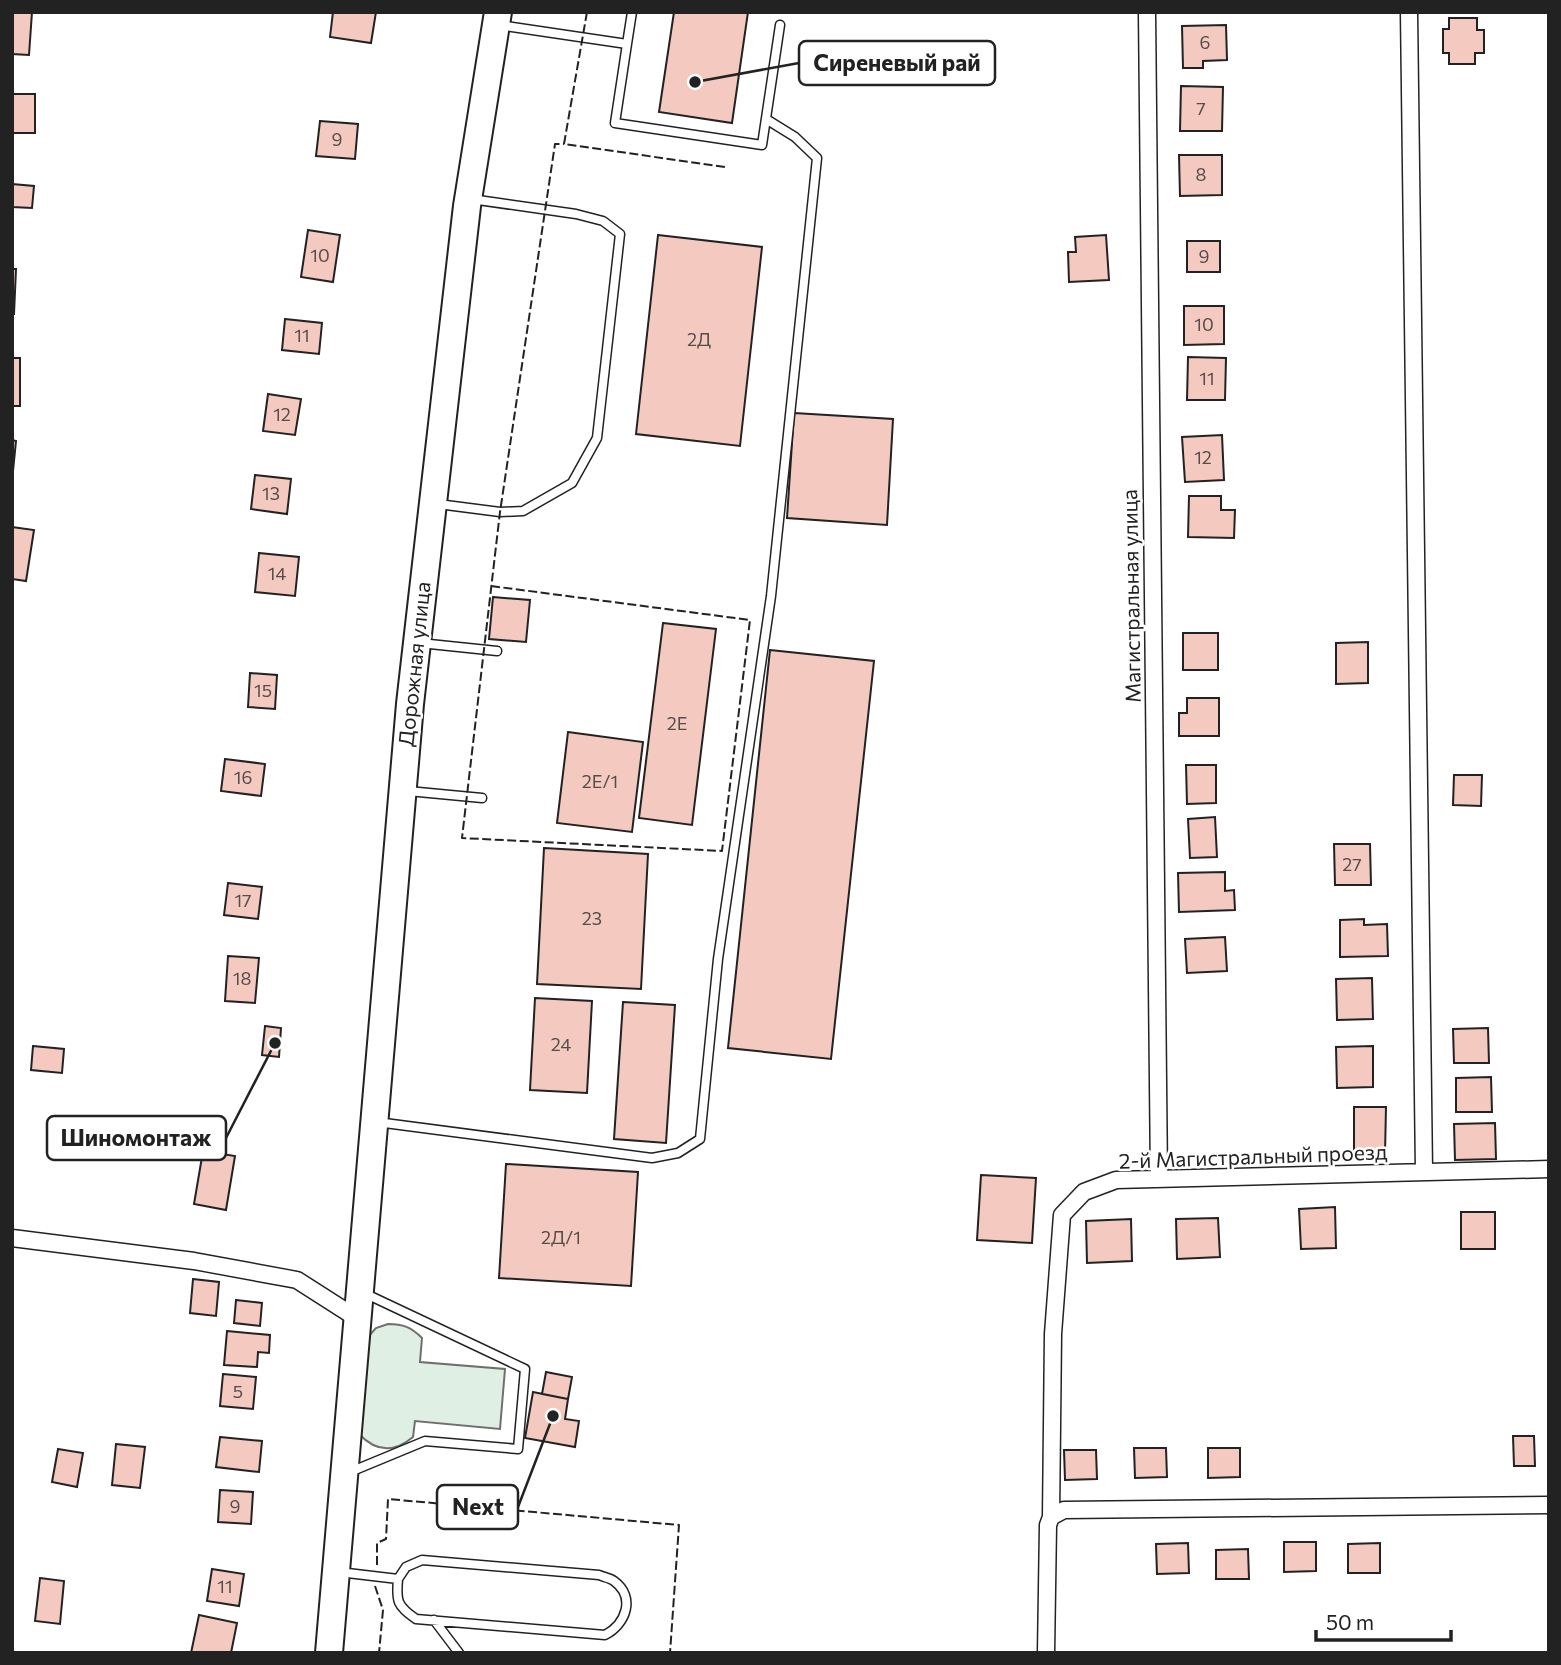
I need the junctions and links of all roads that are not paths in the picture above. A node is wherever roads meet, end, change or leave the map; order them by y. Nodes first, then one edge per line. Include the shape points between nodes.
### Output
1 (632, 12) edge
2 (1147, 12) edge
3 (1409, 12) edge
4 (497, 18) edge
5 (780, 25) dead end
6 (627, 44) junction
7 (766, 119) junction
8 (468, 198) junction
9 (433, 504) junction
10 (417, 643) junction
11 (497, 652) dead end
12 (402, 790) junction
13 (482, 797) dead end
14 (374, 1121) junction
15 (1549, 1169) edge
16 (1424, 1172) junction
17 (1159, 1179) junction
18 (12, 1238) edge
19 (360, 1291) junction
20 (358, 1319) junction
21 (345, 1474) junction
22 (1549, 1505) edge
23 (1051, 1517) junction
24 (336, 1572) junction
25 (398, 1578) junction
26 (434, 1620) junction
27 (330, 1653) edge
28 (459, 1653) edge
29 (1046, 1653) edge

1 - 6 lane
2 - 17 street, Магистральная улица
3 - 16 street
4 - 6 lane
4 - 8 main road, Дорожная улица
5 - 7 lane
6 - 7 lane via 615,123 762,145
7 - 14 lane via 817,158 771,596 718,960 700,1139 678,1153 652,1158
8 - 9 main road, Дорожная улица
8 - 9 lane via 576,214 603,221 620,234 597,438 572,483 523,511
9 - 10 main road, Дорожная улица
10 - 11 lane
10 - 12 main road, Дорожная улица
12 - 13 lane
12 - 14 main road, Дорожная улица
14 - 19 main road, Дорожная улица
15 - 16 street, 2-й Магистральный проезд
16 - 17 street, 2-й Магистральный проезд
17 - 23 street, 2-й Магистральный проезд via 1116,1180 1084,1192 1062,1215 1053,1334
18 - 20 street via 194,1261 297,1280
19 - 20 main road, Дорожная улица
19 - 21 lane via 524,1369 523,1382 517,1449 425,1441
20 - 21 main road, Дорожная улица
21 - 24 main road, Дорожная улица
22 - 23 street via 1064,1510
23 - 29 street, 2-й Магистральный проезд
24 - 25 lane
24 - 27 main road, Дорожная улица
25 - 26 lane via 396,1597 403,1610 416,1619
25 - 26 lane via 406,1567 422,1560 598,1575 614,1580 625,1594 621,1623 605,1635
26 - 28 lane

